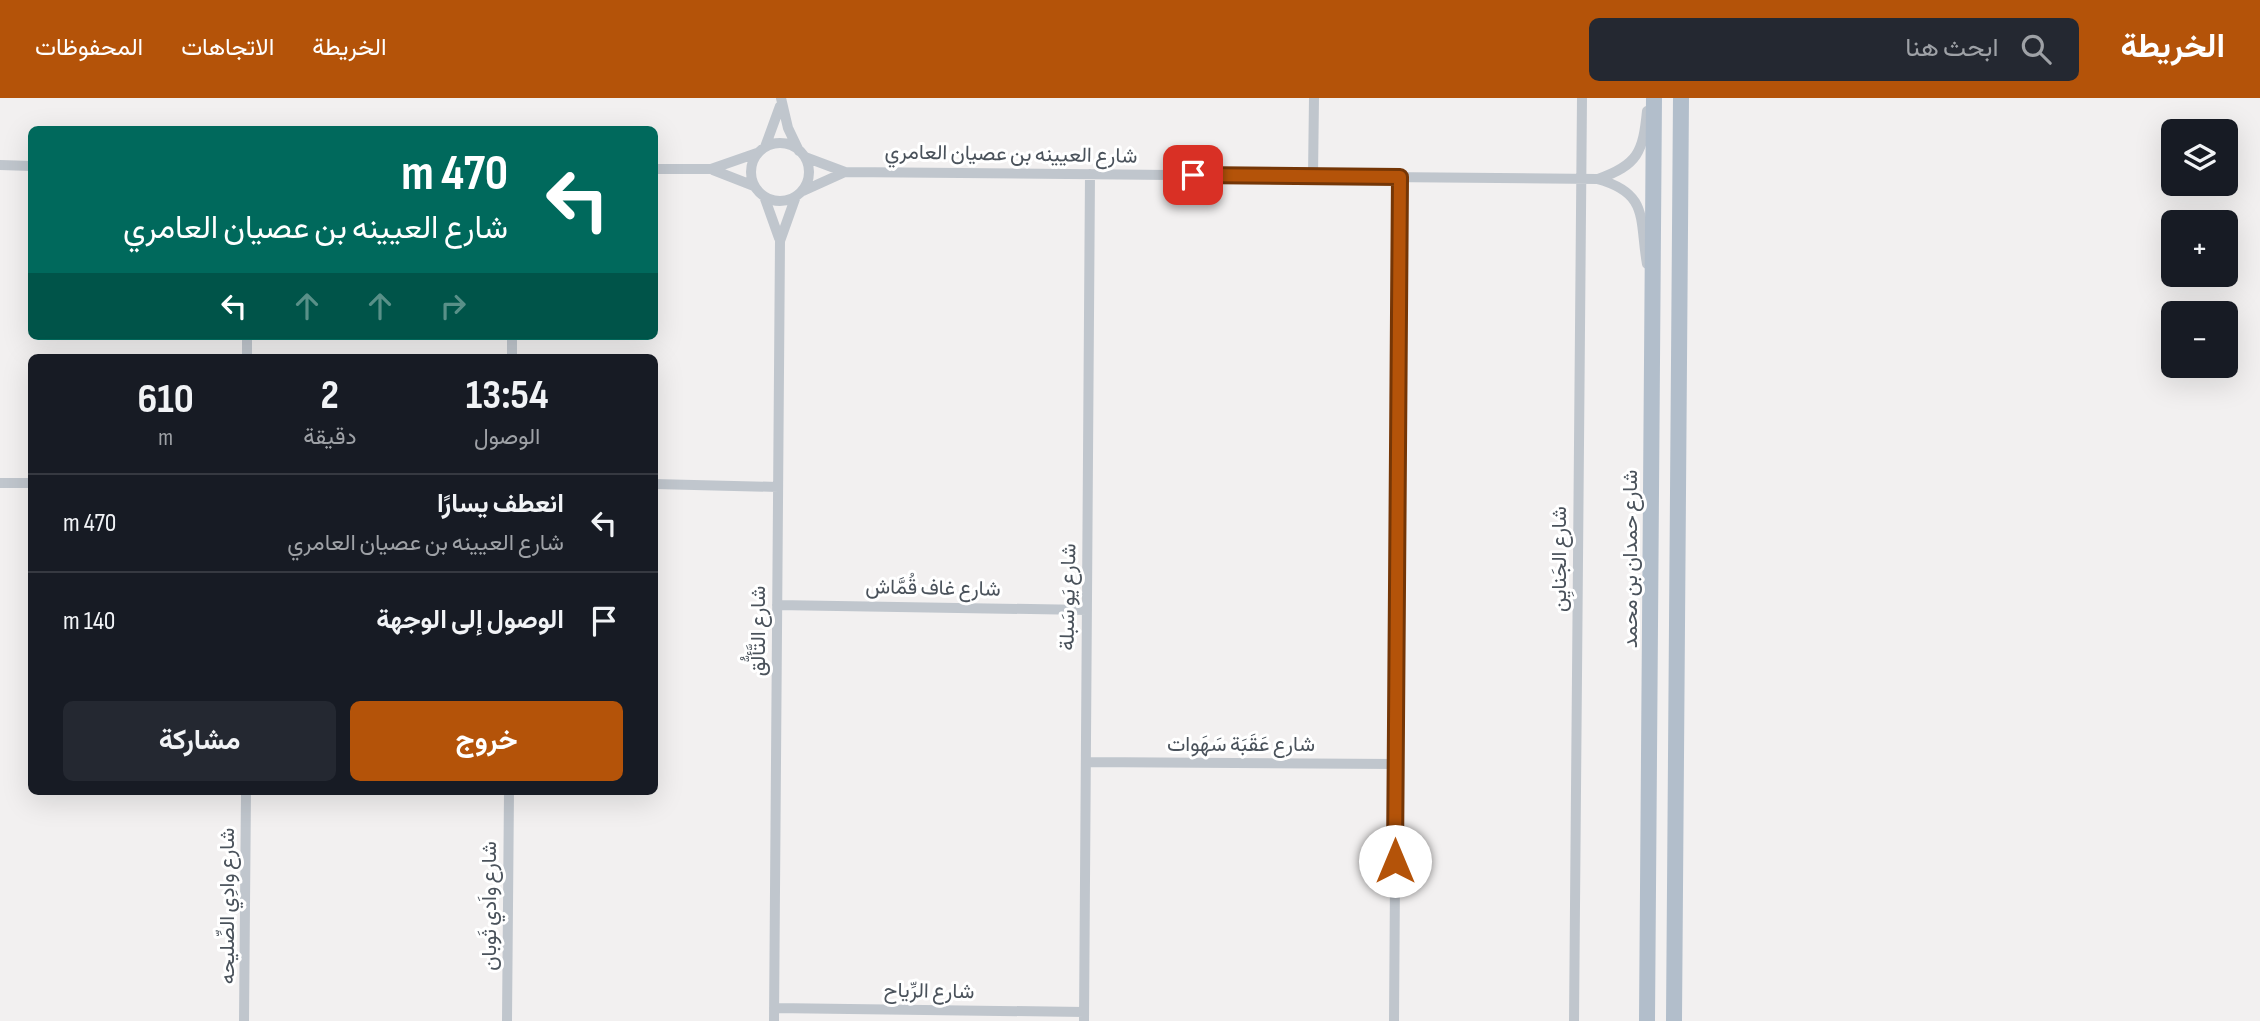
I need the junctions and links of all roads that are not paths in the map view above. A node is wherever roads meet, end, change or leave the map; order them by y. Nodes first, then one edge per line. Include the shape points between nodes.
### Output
1 (1314, 98) edge
2 (1582, 98) edge
3 (1649, 98) edge
4 (1654, 98) edge
5 (1681, 98) edge
6 (781, 101) edge
7 (761, 150) junction
8 (802, 154) junction
9 (0, 165) edge
10 (28, 166) edge
11 (658, 169) edge
12 (711, 169) junction
13 (845, 172) junction
14 (1090, 174) junction
15 (1314, 176) junction
16 (1400, 177) junction
17 (1581, 179) junction
18 (1598, 179) junction
19 (754, 186) junction
20 (798, 194) junction
21 (764, 196) junction
22 (780, 241) junction
23 (1653, 284) junction
24 (0, 483) edge
25 (28, 483) edge
26 (658, 484) edge
27 (778, 487) junction
28 (777, 605) junction
29 (1087, 610) junction
30 (1086, 762) junction
31 (1395, 764) junction
32 (246, 795) edge
33 (509, 795) edge
34 (774, 1008) junction
35 (1084, 1017) edge
36 (244, 1021) edge
37 (507, 1021) edge
38 (774, 1021) edge
39 (1394, 1021) edge
40 (1574, 1021) edge
41 (1647, 1021) edge
42 (1674, 1021) edge

1 - 15 street
2 - 17 street, شارع الجَنايِن
3 - 18 street, شارع العيينه بن عصيان العامري via 1637,156 1627,166
4 - 23 main road, شارع حمدان بن محمد
5 - 42 main road
6 - 7 street
6 - 8 street
7 - 8 street via 786,144
7 - 12 street
7 - 19 street via 751,173
8 - 13 street, شارع العيينه بن عصيان العامري
8 - 20 street via 808,175
9 - 10 street
11 - 12 street
12 - 19 street
13 - 14 street, شارع العيينه بن عصيان العامري
13 - 20 street, شارع العيينه بن عصيان العامري
14 - 15 street, شارع العيينه بن عصيان العامري
14 - 29 street, شارع يَو سَبلة
15 - 16 street, شارع العيينه بن عصيان العامري
16 - 17 street, شارع العيينه بن عصيان العامري
16 - 31 street
17 - 18 street, شارع العيينه بن عصيان العامري
17 - 40 street, شارع الجَنايِن
18 - 23 street, شارع العيينه بن عصيان العامري via 1627,190 1637,203
19 - 21 street
20 - 21 street via 777,201
20 - 22 street, شارع التَّألُّق
21 - 22 street, شارع التَّألُّق
22 - 27 street, شارع التَّألُّق
23 - 41 main road, شارع حمدان بن محمد
24 - 25 street
26 - 27 street
27 - 28 street, شارع التَّألُّق
28 - 29 street, شارع غاف قُمَّاش
28 - 34 street, شارع التَّألُّق
29 - 30 street, شارع يَو سَبلة
30 - 31 street, شارع عَقَبَة سَهَوات
30 - 35 street, شارع يَو سَبلة
31 - 39 street
32 - 36 street, شارع وادِي الصِّليحه
33 - 37 street, شارع واَدي ثَوبان
34 - 35 street, شارع الرِّياح
34 - 38 street, شارع التَّألُّق

